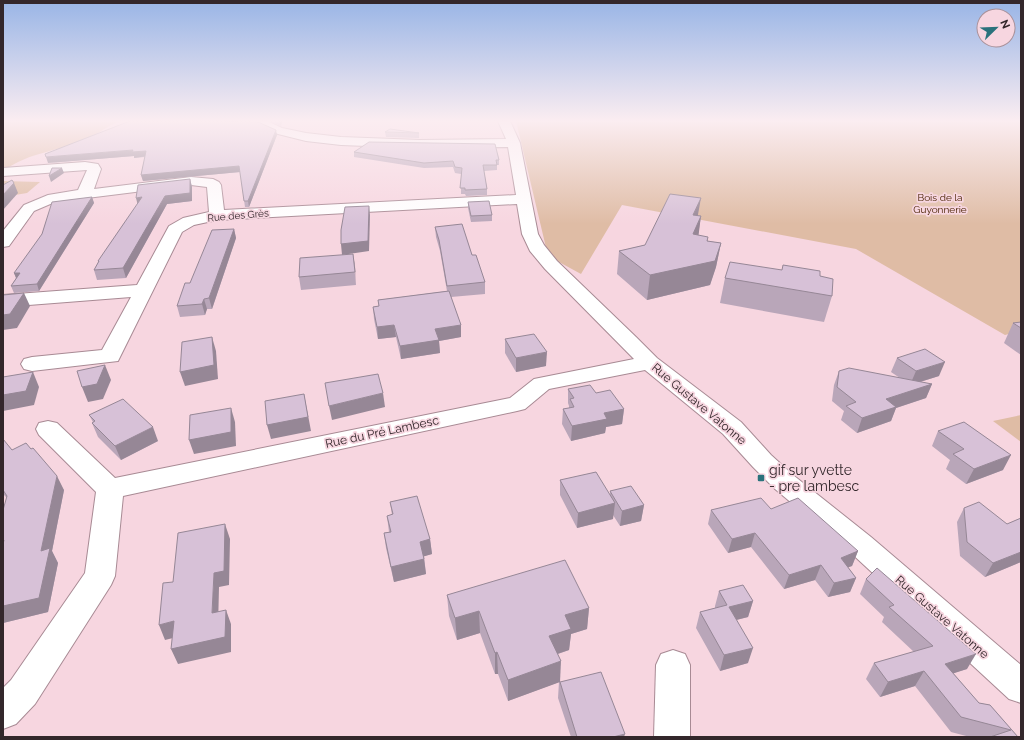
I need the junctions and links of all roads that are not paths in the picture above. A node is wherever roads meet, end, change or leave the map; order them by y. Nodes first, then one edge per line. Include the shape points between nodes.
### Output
1 (516, 156) edge
2 (3, 172) edge
3 (84, 194) junction
4 (523, 200) junction
5 (217, 215) junction
6 (3, 242) edge
7 (144, 290) junction
8 (3, 302) edge
9 (32, 364) dead end
10 (656, 369) junction
11 (48, 429) dead end
12 (110, 488) junction
13 (673, 665) dead end
14 (1021, 687) edge
15 (3, 712) edge
16 (672, 737) edge

1 - 4 street, Rue Gustave Vatonne
2 - 3 street via 93,167
3 - 5 street via 191,181 208,182 214,185
3 - 6 street via 53,198 29,208
4 - 5 street, Rue des Grès
4 - 10 street, Rue Gustave Vatonne via 530,234 536,247
5 - 7 street, Rue des Grès via 189,221 175,229
7 - 8 street
7 - 9 street, Rue des Grès via 110,356
10 - 12 street, Rue du Pré Lambesc via 575,391 533,391 517,404
10 - 14 street, Rue Gustave Vatonne via 732,428 784,482 861,545
11 - 12 street
12 - 15 street via 100,576 23,692
13 - 16 street

